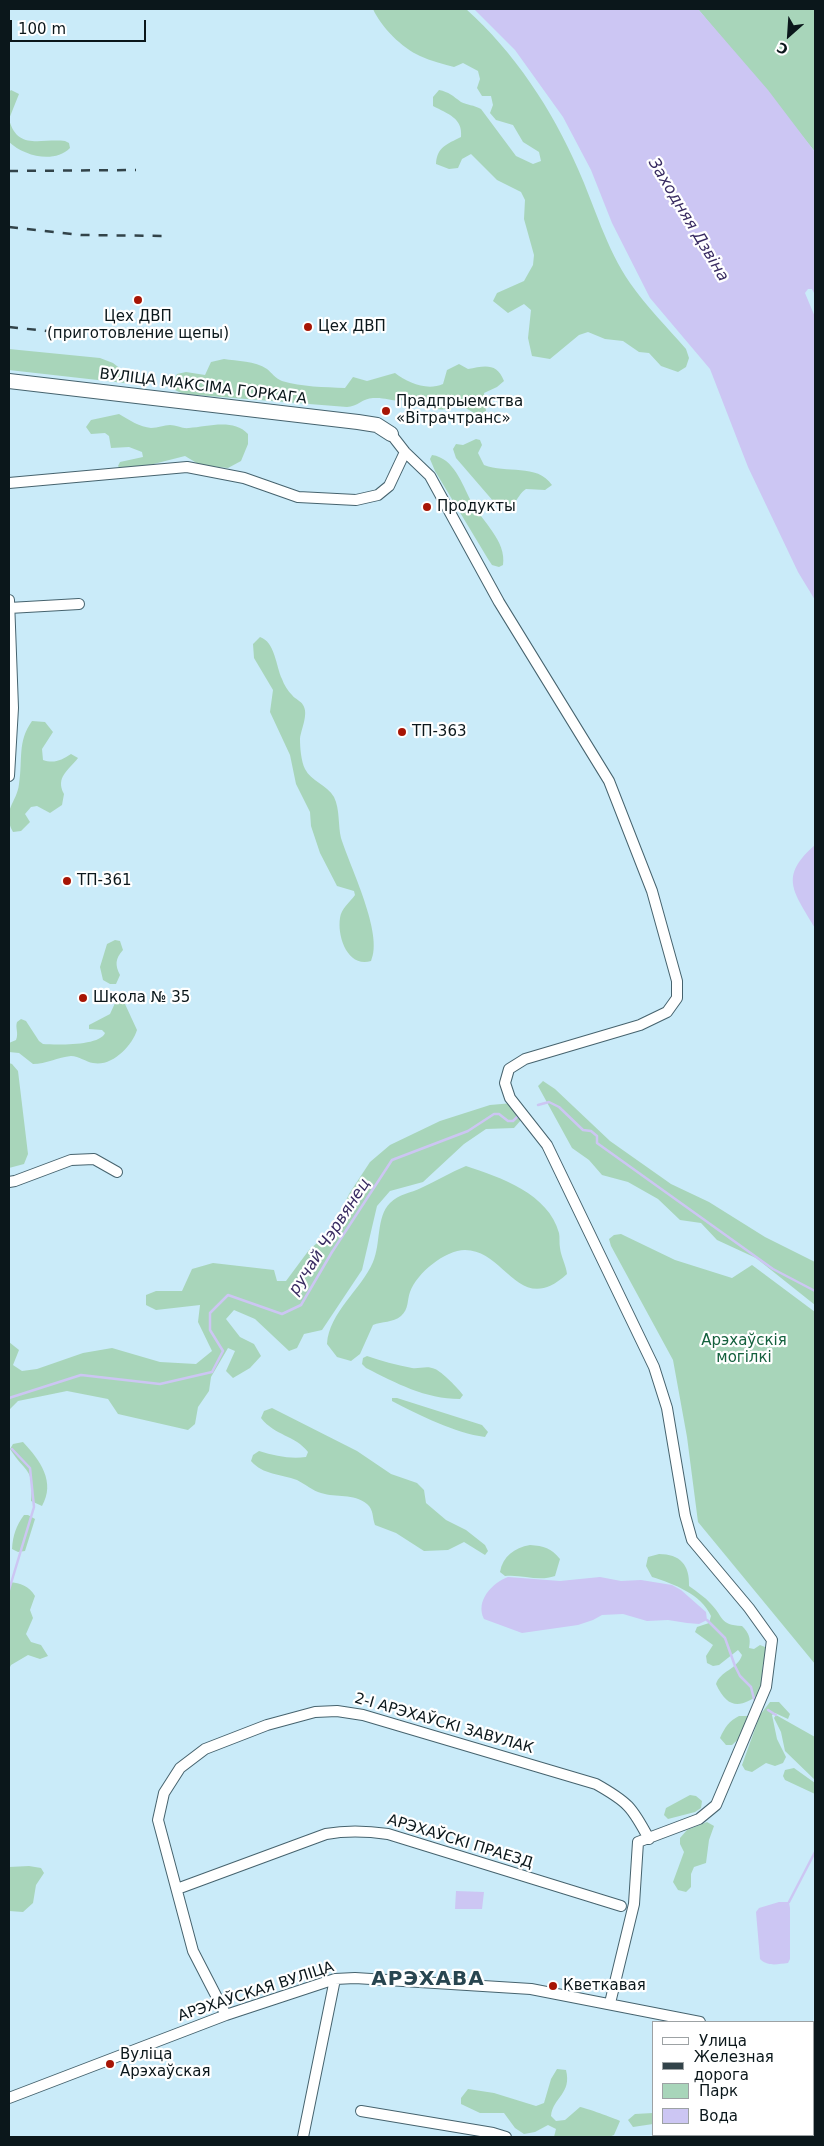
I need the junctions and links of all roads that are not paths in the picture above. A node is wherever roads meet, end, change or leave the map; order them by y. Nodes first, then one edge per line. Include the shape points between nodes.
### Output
1 (9, 381) edge
2 (391, 434) joint
3 (405, 452) junction
4 (9, 483) edge
5 (9, 600) edge
6 (79, 604) dead end
7 (9, 608) edge
8 (9, 776) edge
9 (117, 1172) dead end
10 (9, 1182) edge
11 (649, 1839) junction
12 (177, 1889) junction
13 (621, 1906) dead end
14 (335, 1979) junction
15 (610, 2003) junction
16 (226, 2015) junction
17 (695, 2021) edge
18 (9, 2098) edge
19 (361, 2111) dead end
20 (303, 2137) edge
21 (506, 2137) edge

1 - 2 main road, ВУЛІЦА МАКСІМА ГОРКАГА via 358,422 377,425
2 - 3 street
3 - 4 street via 389,486 378,495 356,500 298,497 244,478 187,467
3 - 11 street via 430,476 499,602 609,781 652,891 676,980 677,998 667,1012 640,1025 525,1059 509,1070 505,1083 510,1098 546,1145 654,1367 667,1408 684,1515 692,1540 750,1608 772,1640 766,1687 716,1804 700,1819
5 - 7 street
6 - 7 street
7 - 8 street via 13,708
9 - 10 street via 94,1159 71,1160
11 - 12 street, 2-І АРЭХАЎСКІ ЗАВУЛАК via 634,1810 596,1784 363,1715 316,1712 267,1725 205,1748 180,1768 164,1793 158,1820
11 - 15 street via 638,1842 634,1904
12 - 13 street, АРЭХАЎСКІ ПРАЕЗД via 326,1834 346,1830 388,1834
12 - 16 street, 2-І АРЭХАЎСКІ ЗАВУЛАК via 193,1951
14 - 15 street, АРЭХАЎСКАЯ ВУЛІЦА via 490,1985
14 - 16 street, АРЭХАЎСКАЯ ВУЛІЦА
14 - 20 street
15 - 17 street, АРЭХАЎСКАЯ ВУЛІЦА
16 - 18 street, АРЭХАЎСКАЯ ВУЛІЦА
19 - 21 street

